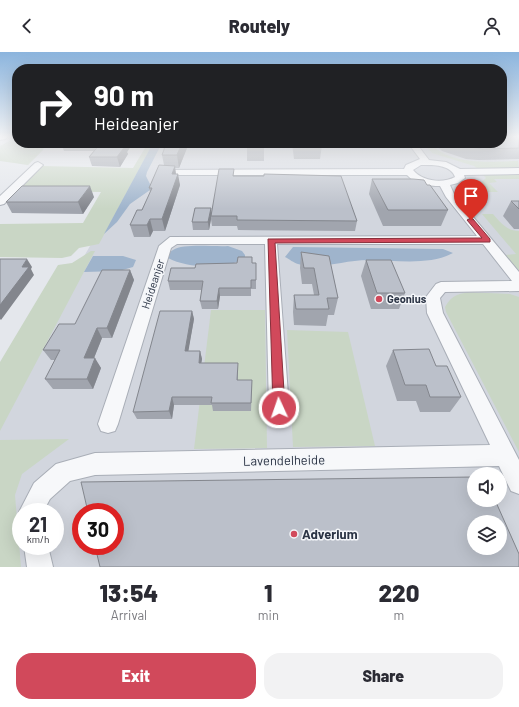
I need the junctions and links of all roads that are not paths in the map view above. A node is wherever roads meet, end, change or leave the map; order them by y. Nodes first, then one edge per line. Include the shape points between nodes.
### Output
1 (426, 162) joint
2 (38, 165) dead end
3 (519, 171) edge
4 (163, 172) edge
5 (410, 172) junction
6 (458, 172) junction
7 (444, 184) junction
8 (0, 202) edge
9 (271, 240) junction
10 (487, 240) junction
11 (519, 280) edge
12 (519, 286) edge
13 (279, 408) dead end
14 (108, 424) dead end
15 (505, 455) junction
16 (519, 482) edge
17 (36, 503) edge
18 (38, 555) edge
19 (40, 567) edge

1 - 5 street via 409,166
1 - 6 street via 440,163
2 - 8 street
3 - 6 street
4 - 5 street
5 - 7 street via 417,178
6 - 7 street via 460,178
7 - 10 street
9 - 10 street, Heideanjer
9 - 13 street
9 - 14 street, Heideanjer via 174,240 165,246
10 - 11 street
12 - 15 street via 441,287 433,297 435,313
15 - 16 street
15 - 17 street, Lavendelheide via 95,464 64,472 42,491
18 - 19 street

